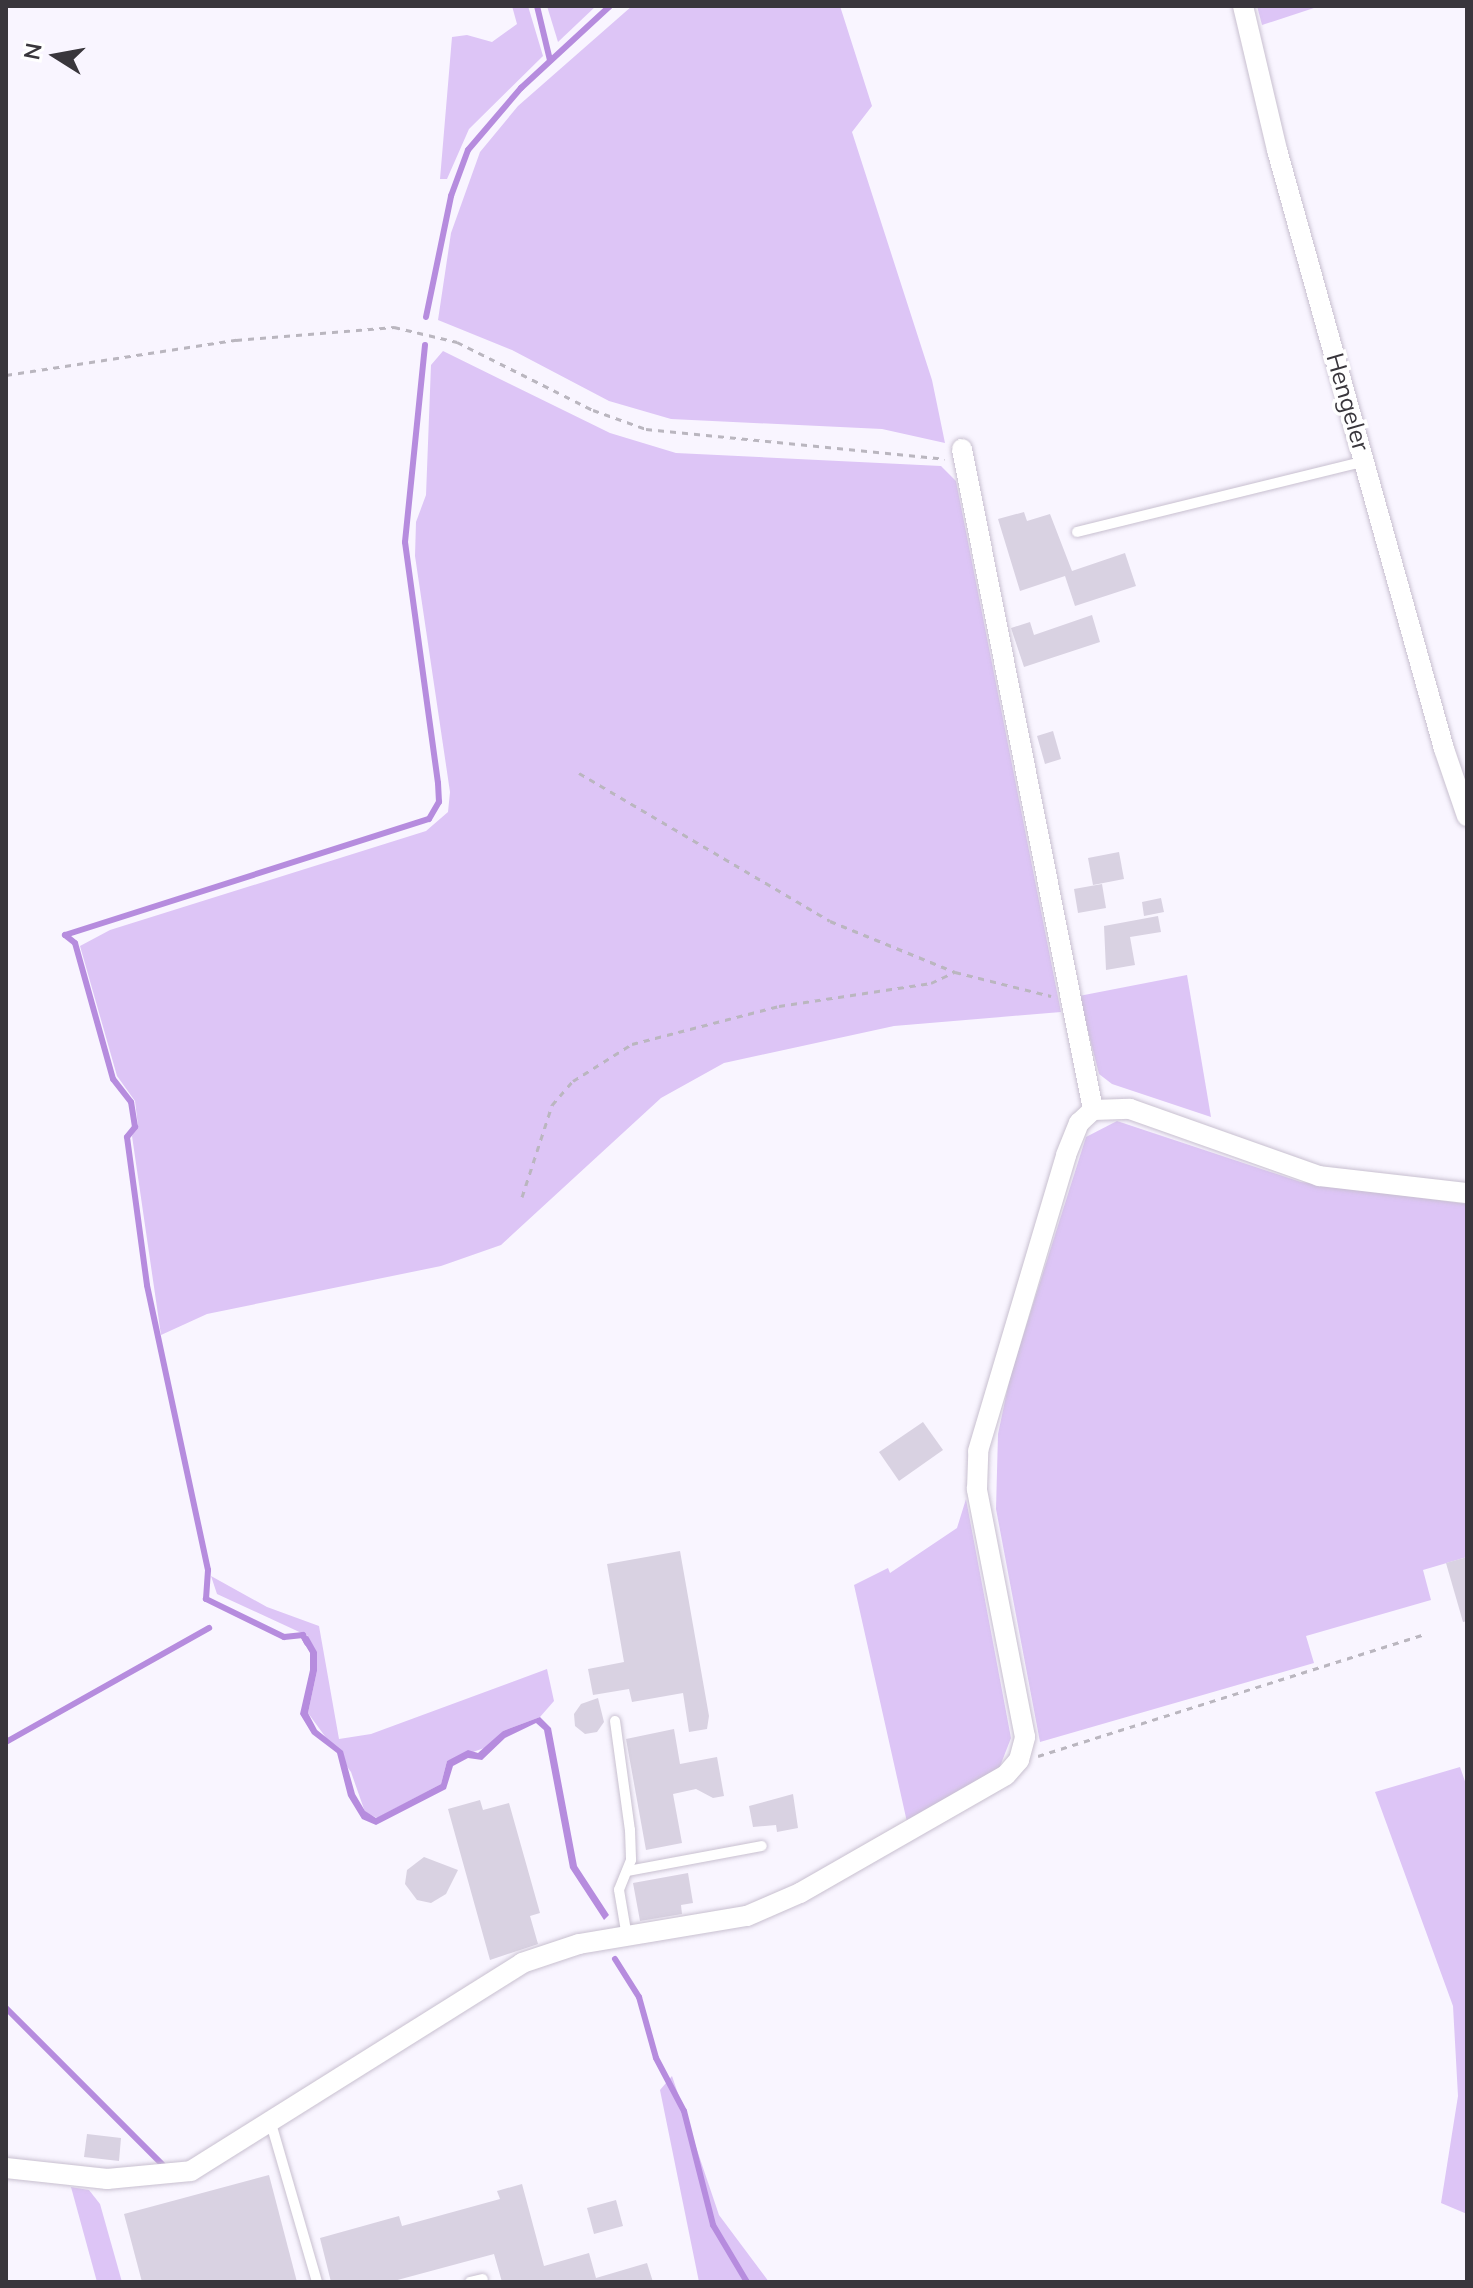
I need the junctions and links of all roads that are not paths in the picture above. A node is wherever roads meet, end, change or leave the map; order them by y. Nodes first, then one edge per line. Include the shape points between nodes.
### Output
1 (1243, 6) edge
2 (964, 458) road end
3 (1365, 461) junction
4 (1077, 532) dead end
5 (1464, 794) edge
6 (1467, 816) edge
7 (1093, 1110) junction
8 (1467, 1193) edge
9 (615, 1721) dead end
10 (762, 1846) dead end
11 (628, 1871) junction
12 (627, 1937) junction
13 (270, 2120) junction
14 (6, 2168) edge
15 (483, 2279) dead end
16 (317, 2282) edge
17 (470, 2282) edge

1 - 3 street, Hengeler via 1277,150
2 - 7 street
3 - 4 lane
3 - 5 street, Hengeler
5 - 6 street, Hengeler
7 - 8 street via 1130,1109 1319,1176
7 - 12 street via 1079,1123 1066,1155 978,1451 977,1489 1025,1737 1019,1760 985,1790 800,1893 716,1924
9 - 11 lane via 630,1830
10 - 11 lane
11 - 12 lane via 619,1890
12 - 13 street via 547,1953 494,1976
13 - 14 street via 191,2171 107,2179
13 - 16 lane
15 - 17 lane

